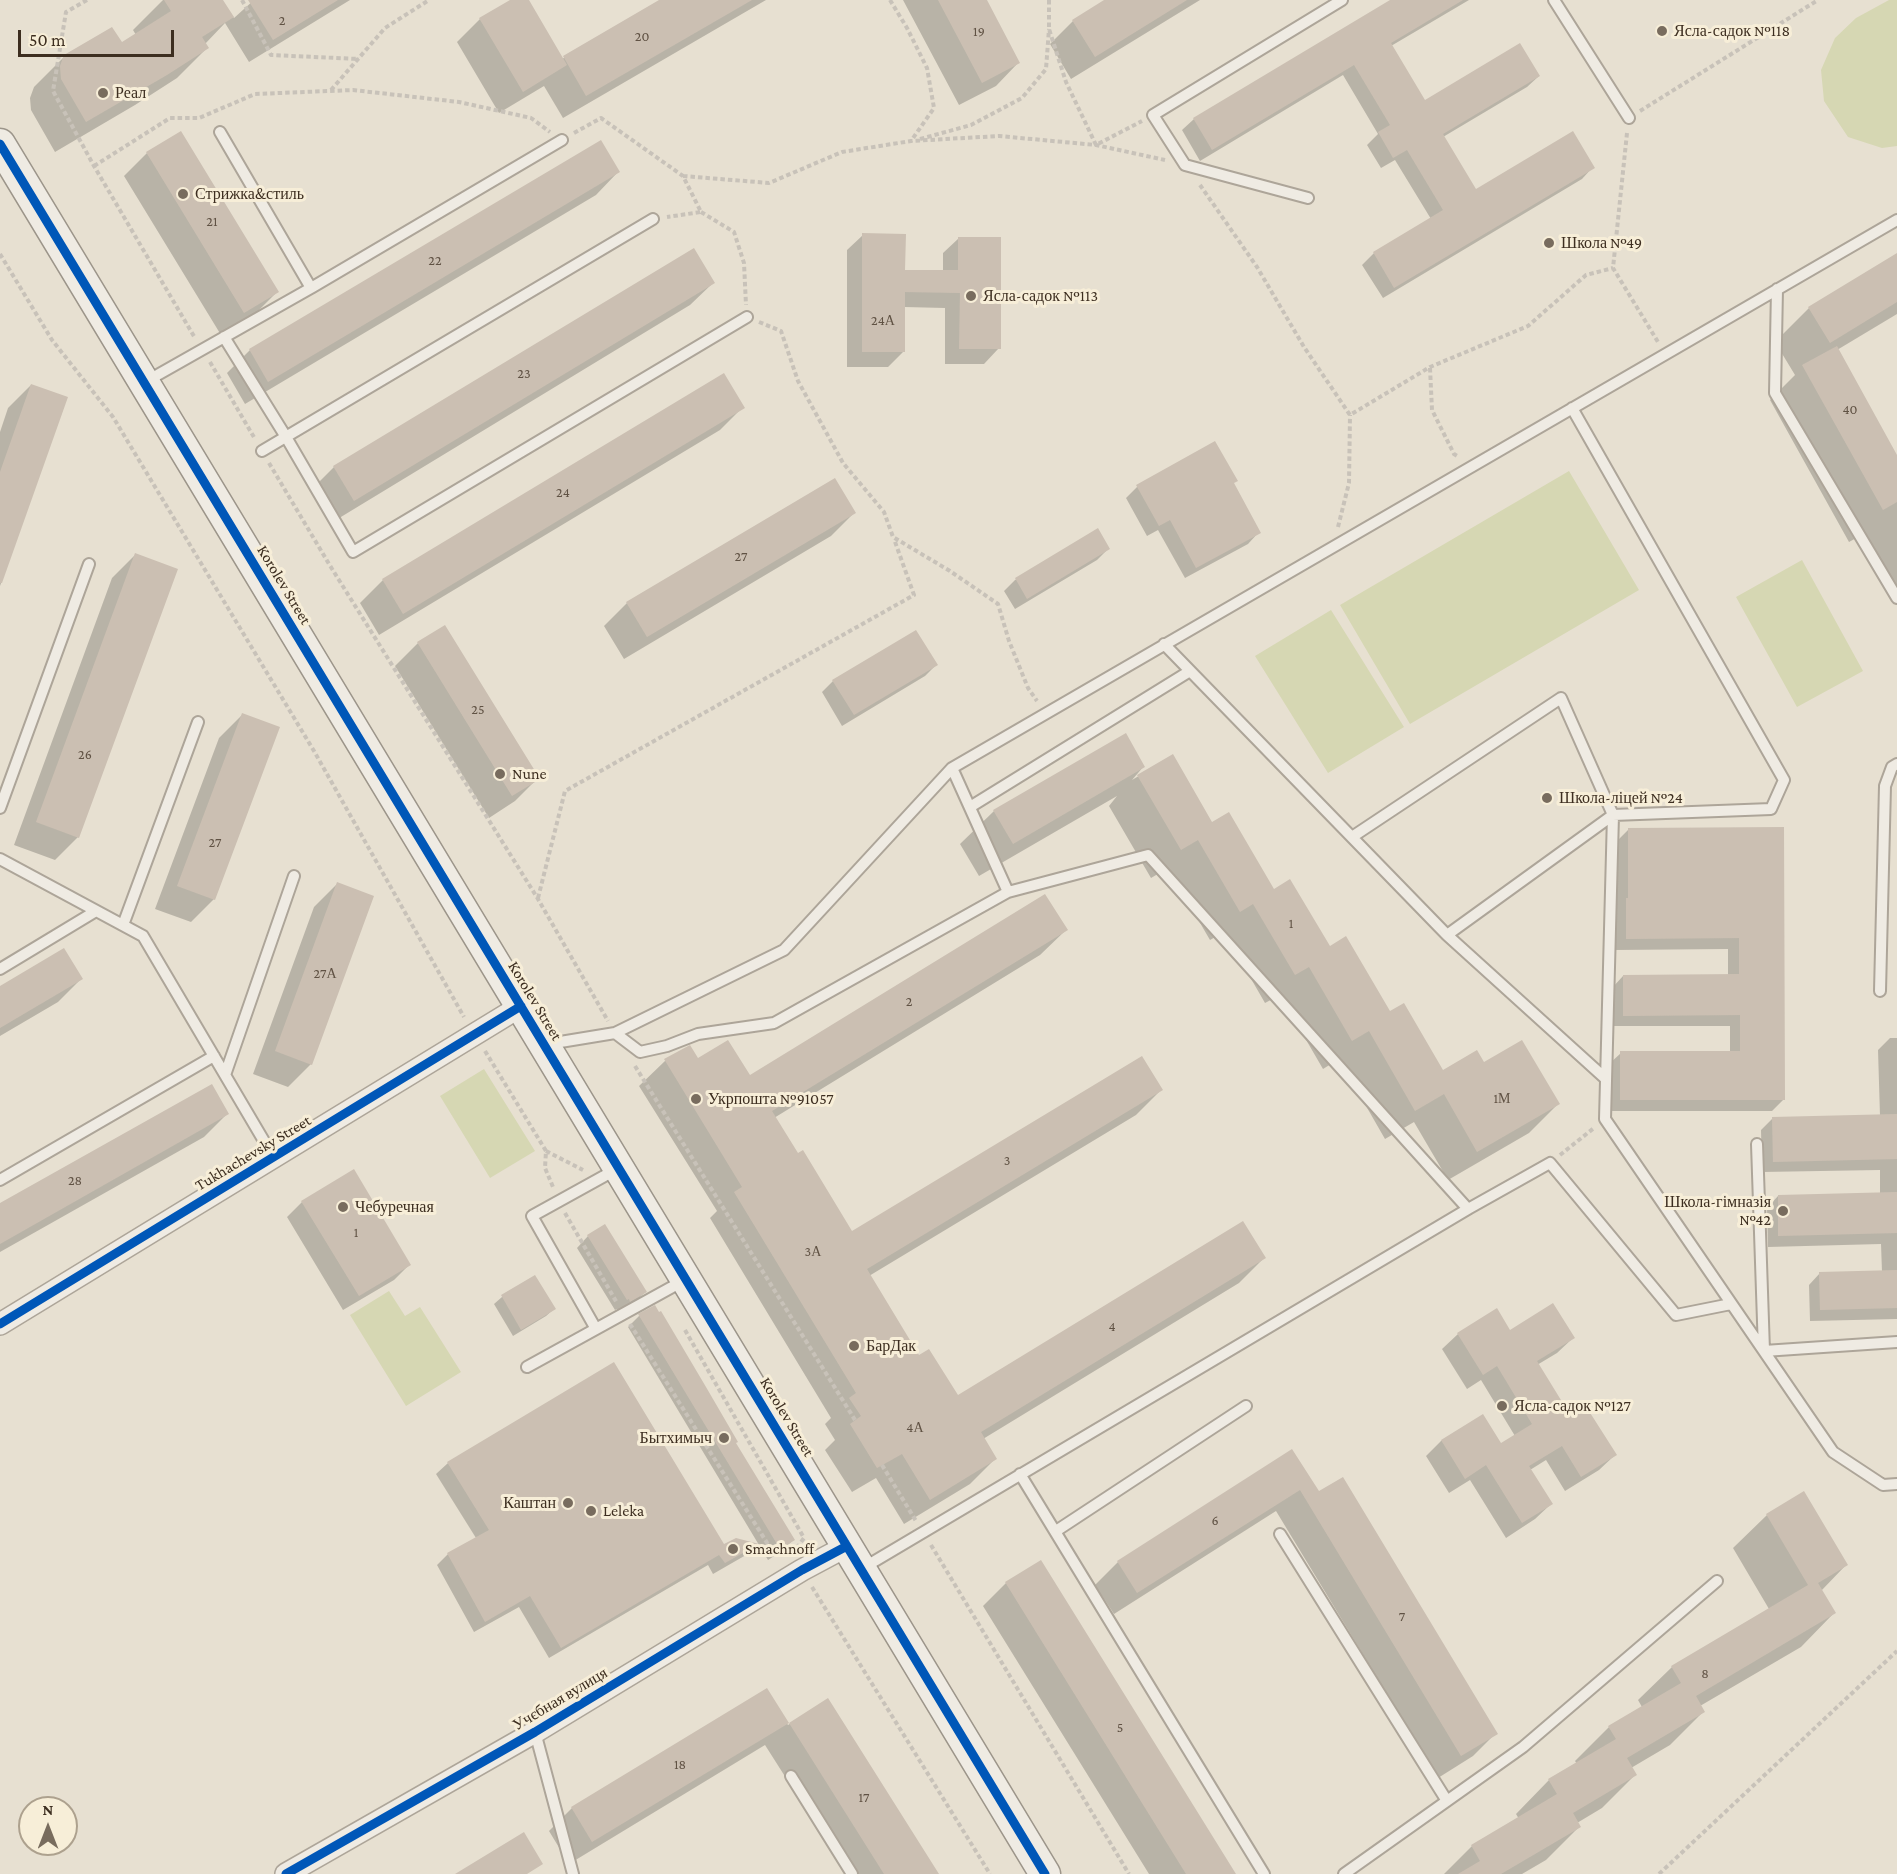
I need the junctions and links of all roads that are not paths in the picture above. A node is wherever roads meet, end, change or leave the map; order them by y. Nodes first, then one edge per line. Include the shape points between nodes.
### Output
1 (1342, 0) edge
2 (1554, 0) edge
3 (1629, 118) road end
4 (220, 132) dead end
5 (562, 140) road end
6 (0, 144) edge
7 (1308, 198) dead end
8 (653, 219) road end
9 (1897, 220) edge
10 (311, 288) junction
11 (1777, 289) junction
12 (747, 317) road end
13 (224, 337) junction
14 (144, 382) junction
15 (1572, 408) junction
16 (286, 437) junction
17 (262, 451) road end
18 (88, 564) dead end
19 (1897, 598) edge
20 (1164, 644) junction
21 (1190, 671) junction
22 (198, 722) dead end
23 (1897, 764) edge
24 (952, 768) junction
25 (970, 807) junction
26 (0, 808) edge
27 (1613, 816) junction
28 (1352, 837) junction
29 (0, 858) edge
30 (294, 876) dead end
31 (1008, 892) junction
32 (96, 911) junction
33 (123, 925) junction
34 (1447, 935) junction
35 (0, 969) edge
36 (1880, 991) dead end
37 (521, 1006) junction
38 (615, 1033) junction
39 (544, 1045) junction
40 (214, 1056) junction
41 (225, 1075) junction
42 (1606, 1078) junction
43 (1757, 1144) dead end
44 (274, 1158) junction
45 (607, 1174) junction
46 (0, 1180) edge
47 (1468, 1209) junction
48 (674, 1286) junction
49 (1731, 1304) junction
50 (0, 1324) edge
51 (596, 1329) junction
52 (1897, 1342) edge
53 (1764, 1351) junction
54 (527, 1367) dead end
55 (1246, 1406) dead end
56 (1020, 1474) junction
57 (1897, 1484) edge
58 (1056, 1531) junction
59 (1280, 1534) dead end
60 (854, 1557) junction
61 (1717, 1581) dead end
62 (535, 1732) junction
63 (791, 1776) dead end
64 (1447, 1801) junction
65 (286, 1874) edge
66 (573, 1874) edge
67 (852, 1874) edge
68 (1045, 1874) edge
69 (1264, 1874) edge
70 (1344, 1874) edge

1 - 7 lane via 1153,115 1185,165
2 - 3 lane
4 - 10 lane
5 - 10 lane
6 - 14 street, Korolev Street
8 - 16 lane
9 - 11 lane
10 - 13 lane
11 - 15 lane
11 - 19 lane via 1774,393
12 - 16 lane via 353,552
13 - 14 lane
13 - 16 lane
14 - 37 street, Korolev Street
15 - 20 lane
15 - 27 lane via 1784,780 1771,809
16 - 17 lane
18 - 26 lane
20 - 21 lane
20 - 24 lane
21 - 25 lane
21 - 28 lane
22 - 33 lane
23 - 36 lane via 1884,786
24 - 25 lane
24 - 38 lane via 784,950
25 - 31 lane
27 - 28 lane via 1561,698
27 - 34 lane
27 - 42 lane
28 - 34 lane
29 - 32 lane
30 - 41 lane
31 - 38 lane via 774,1023 698,1034 639,1052
31 - 47 lane via 1148,855
32 - 33 lane
32 - 35 lane
33 - 40 lane via 143,936
34 - 42 lane
37 - 39 street, Korolev Street
37 - 44 street, Tukhachevsky Street
38 - 39 lane
39 - 45 street, Korolev Street
40 - 41 lane
40 - 46 lane
41 - 44 lane
42 - 49 lane via 1605,1119
43 - 53 lane
44 - 50 street, Tukhachevsky Street
45 - 48 street, Korolev Street
45 - 51 lane via 532,1216
47 - 49 lane via 1550,1163 1676,1315
47 - 56 lane
48 - 51 lane
48 - 60 street, Korolev Street
49 - 53 lane
51 - 54 lane
52 - 53 lane
53 - 57 lane via 1833,1452 1883,1485
55 - 58 lane
56 - 58 lane
56 - 60 lane via 923,1532
58 - 69 lane
59 - 64 lane
60 - 62 street, Учєбная вулиця via 802,1570
60 - 68 street, Korolev Street
61 - 64 lane via 1523,1747
62 - 65 street, Учєбная вулиця
62 - 66 lane
63 - 67 lane
64 - 70 lane

